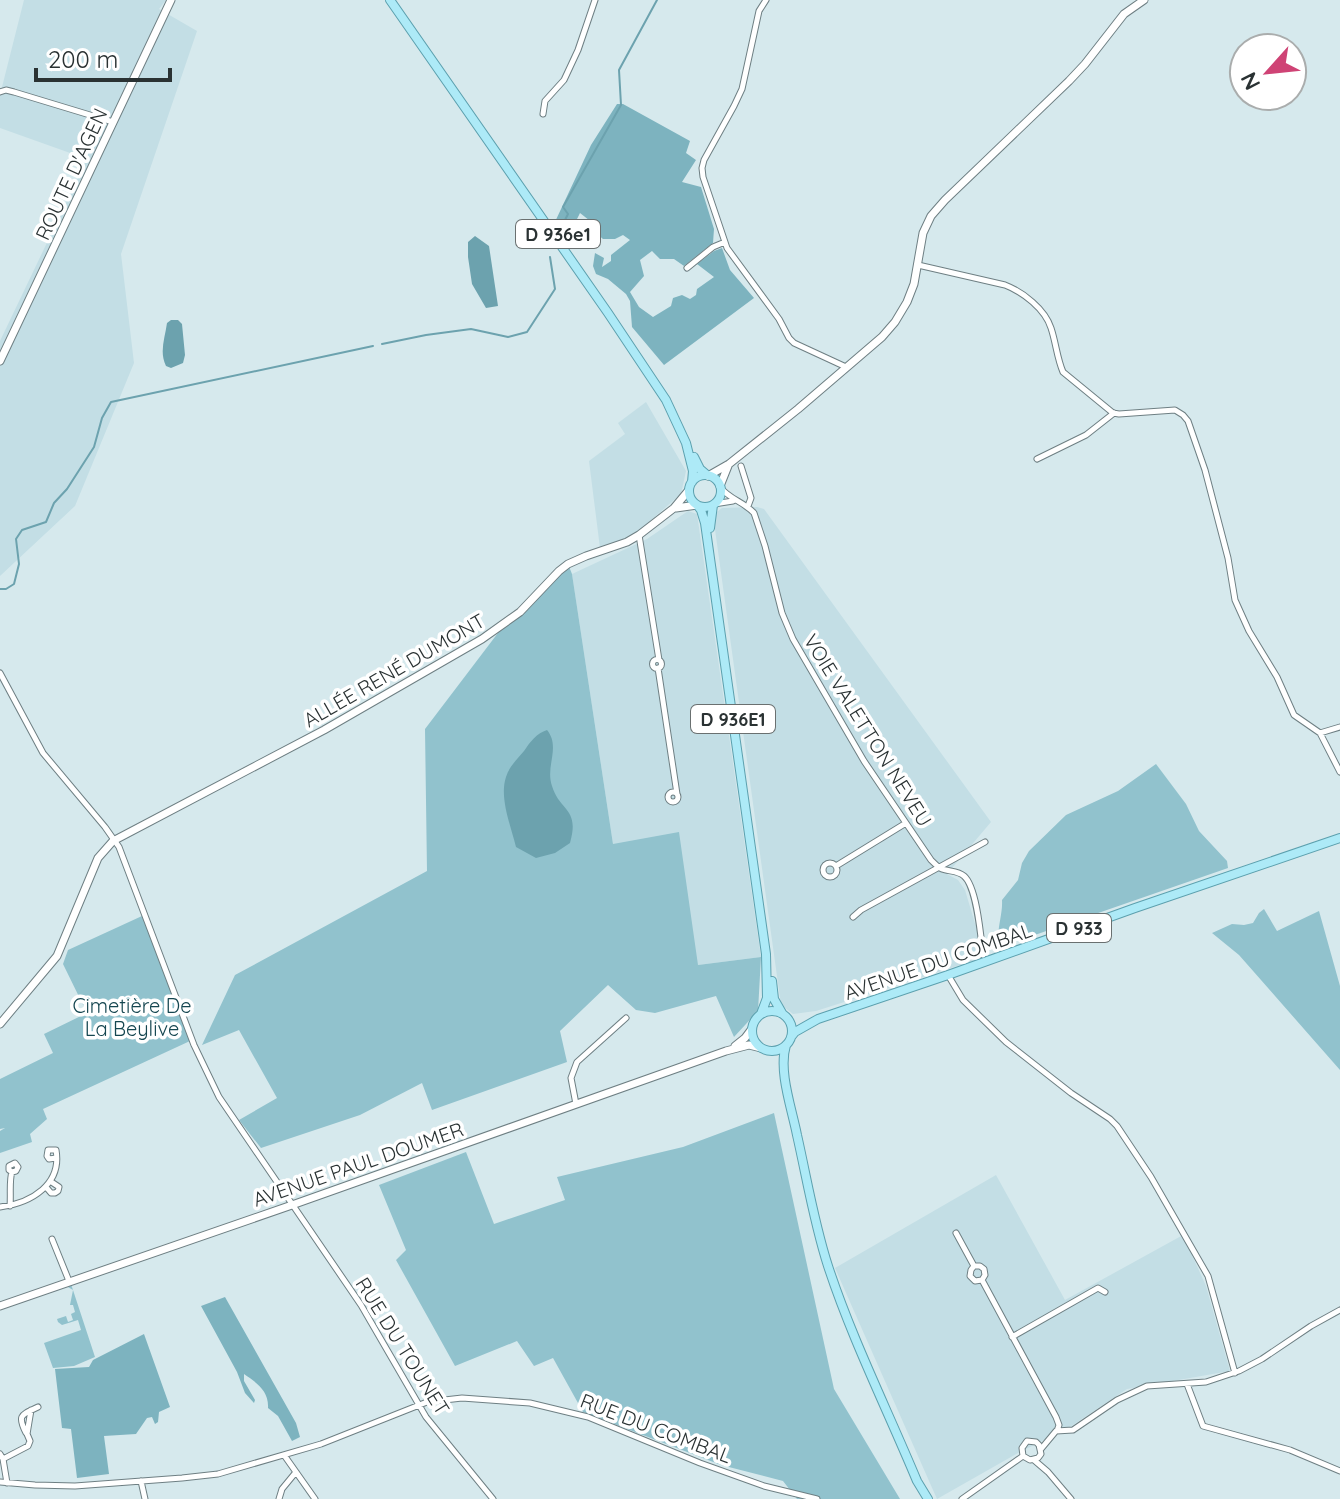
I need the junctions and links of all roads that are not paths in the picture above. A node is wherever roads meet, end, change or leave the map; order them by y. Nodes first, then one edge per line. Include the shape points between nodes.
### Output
1 (171, 0) edge
2 (392, 0) edge
3 (595, 0) edge
4 (766, 0) edge
5 (1144, 0) edge
6 (0, 92) edge
7 (543, 114) dead end
8 (113, 122) junction
9 (725, 242) junction
10 (918, 265) junction
11 (687, 268) dead end
12 (0, 361) edge
13 (847, 367) junction
14 (1114, 413) junction
15 (1037, 459) dead end
16 (729, 464) junction
17 (741, 466) dead end
18 (708, 476) junction
19 (690, 486) junction
20 (720, 486) junction
21 (735, 501) junction
22 (714, 504) junction
23 (698, 505) junction
24 (748, 506) junction
25 (674, 508) junction
26 (639, 535) junction
27 (0, 673) edge
28 (731, 676) joint
29 (1340, 727) edge
30 (1320, 733) junction
31 (1340, 772) edge
32 (677, 794) dead end
33 (906, 823) junction
34 (1340, 838) edge
35 (115, 840) junction
36 (985, 842) dead end
37 (836, 866) dead end
38 (939, 868) junction
39 (853, 917) dead end
40 (983, 953) dead end
41 (948, 975) junction
42 (761, 1014) junction
43 (784, 1015) junction
44 (626, 1018) dead end
45 (818, 1019) junction
46 (0, 1024) edge
47 (751, 1030) junction
48 (788, 1041) junction
49 (764, 1049) junction
50 (726, 1051) junction
51 (787, 1089) junction
52 (576, 1104) junction
53 (56, 1158) dead end
54 (12, 1172) dead end
55 (292, 1205) junction
56 (10, 1206) junction
57 (0, 1207) edge
58 (956, 1233) dead end
59 (52, 1239) dead end
60 (974, 1266) junction
61 (982, 1280) junction
62 (69, 1281) junction
63 (1105, 1292) dead end
64 (0, 1306) edge
65 (1340, 1310) edge
66 (1012, 1337) junction
67 (1235, 1373) junction
68 (1187, 1384) junction
69 (418, 1405) junction
70 (34, 1409) dead end
71 (1056, 1431) junction
72 (1049, 1438) junction
73 (1036, 1442) junction
74 (1040, 1452) junction
75 (284, 1455) junction
76 (2, 1456) edge
77 (1023, 1456) junction
78 (1034, 1460) junction
79 (1340, 1471) edge
80 (296, 1472) junction
81 (1048, 1472) junction
82 (141, 1481) junction
83 (917, 1481) junction
84 (3, 1482) edge
85 (785, 1492) junction
86 (145, 1499) edge
87 (279, 1499) edge
88 (315, 1499) edge
89 (493, 1499) edge
90 (802, 1499) edge
91 (817, 1499) edge
92 (920, 1499) edge
93 (928, 1499) edge
94 (962, 1499) edge
95 (1071, 1499) edge

1 - 8 street, ROUTE D'AGEN
2 - 18 main road, D 936e1 via 670,397 695,461
2 - 19 main road, D 936e1 via 666,400 686,443 693,471
3 - 7 street via 578,50 564,80 545,101
4 - 9 street via 742,89 702,168
5 - 10 street via 1124,14 1069,81 931,216
6 - 8 street
8 - 12 street, ROUTE D'AGEN
9 - 11 street
9 - 13 street via 789,338
10 - 13 street via 895,322
10 - 14 street via 1017,290 1050,325 1063,372
13 - 16 street
14 - 15 street via 1086,435
14 - 30 street via 1175,410 1188,421 1235,600 1294,715
16 - 18 street
16 - 20 street
17 - 24 street, VOIE VALETTON NEVEU via 751,498
18 - 19 main road
18 - 20 main road
19 - 23 main road via 691,499
19 - 25 street, ALLÉE RENÉ DUMONT
20 - 21 street
20 - 22 main road
21 - 22 street
21 - 24 street
22 - 23 main road
22 - 28 main road, D 936e1 via 711,543
23 - 25 street
23 - 42 main road, D 936E1 via 705,523 766,954 767,998
24 - 33 street, VOIE VALETTON NEVEU via 758,523 793,639
25 - 26 street, ALLÉE RENÉ DUMONT
26 - 32 street via 659,660 653,666 658,668
26 - 35 street, ALLÉE RENÉ DUMONT via 568,564 504,625 324,730
27 - 35 street, RUE DU TOUNET via 43,753
28 - 43 main road, D 936E1 via 774,999
29 - 30 street
30 - 31 street
33 - 37 street
33 - 38 street, VOIE VALETTON NEVEU
34 - 41 main road, AVENUE DU COMBAL / D 933
35 - 46 street via 98,858 57,956
35 - 55 street, RUE DU TOUNET via 206,1072
36 - 38 street
38 - 39 street
38 - 40 street, VOIE VALETTON NEVEU via 959,873 971,886
41 - 45 main road, AVENUE DU COMBAL / D 933
41 - 67 street via 963,1000 1006,1042 1117,1126 1208,1276
42 - 43 main road
42 - 47 main road
43 - 45 main road, D 933
43 - 48 main road via 791,1026
44 - 52 street via 577,1062 571,1078
45 - 48 main road, D 933
47 - 49 main road
47 - 50 street
48 - 49 main road via 780,1049
48 - 51 main road via 783,1063
49 - 50 street via 749,1045
49 - 51 main road
50 - 52 street, AVENUE PAUL DOUMER
51 - 83 main road via 829,1269
52 - 55 street, AVENUE PAUL DOUMER
53 - 56 street via 48,1184
54 - 56 street
55 - 62 street, AVENUE PAUL DOUMER
55 - 69 street, RUE DU TOUNET via 361,1305
56 - 57 street
58 - 60 street
59 - 62 street
60 - 61 street via 984,1269
60 - 61 street via 970,1276
61 - 66 street
62 - 64 street, AVENUE PAUL DOUMER
63 - 66 street via 1098,1288
65 - 67 street
66 - 71 street via 1055,1415
67 - 68 street
68 - 71 street via 1147,1386 1073,1430
68 - 79 street via 1203,1426 1290,1450
69 - 75 street, RUE DU COMBAL
69 - 85 street, RUE DU COMBAL via 462,1398 563,1410
69 - 89 street, RUE DU TOUNET
70 - 76 street via 20,1418 28,1446
71 - 72 street
72 - 73 street
72 - 74 street
73 - 74 street
73 - 77 street via 1024,1444
74 - 78 street
74 - 81 street
75 - 80 street
75 - 82 street, RUE DU COMBAL via 218,1474
76 - 84 street
77 - 78 street
77 - 94 street
78 - 81 street
80 - 87 street
80 - 88 street
81 - 95 street
82 - 84 street, RUE DU COMBAL via 75,1486
82 - 86 street
83 - 92 main road
83 - 93 main road
85 - 90 street, RUE DU COMBAL
85 - 91 street, RUE DU COMBAL

